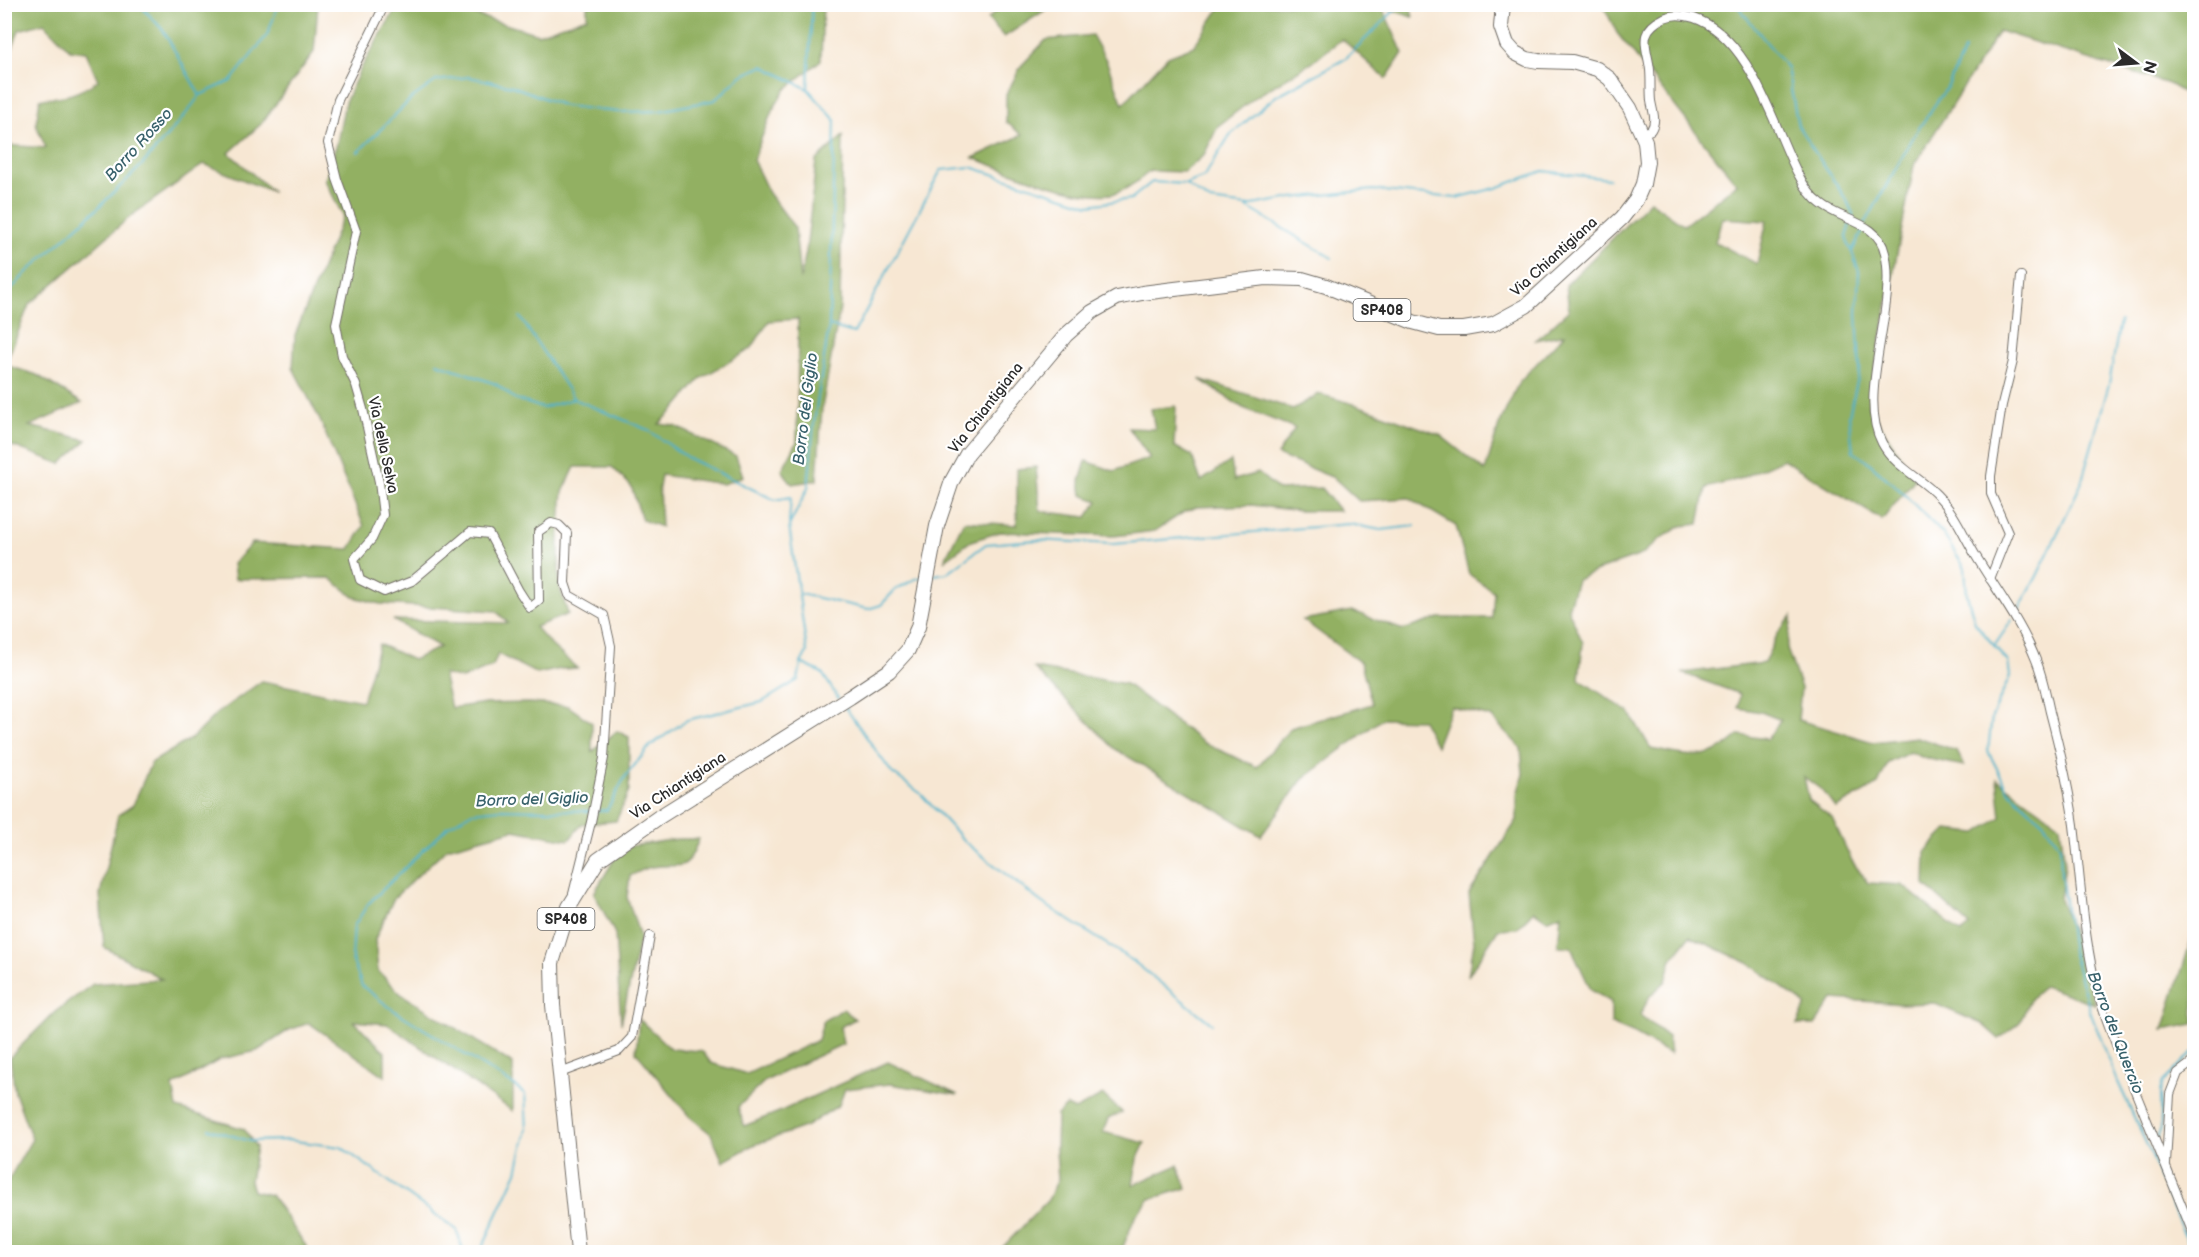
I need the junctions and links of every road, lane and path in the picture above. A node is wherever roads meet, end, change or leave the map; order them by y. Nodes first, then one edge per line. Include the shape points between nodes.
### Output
1 (385, 4) edge
2 (1503, 4) edge
3 (1642, 134) junction
4 (2021, 276) dead end
5 (1990, 579) junction
6 (569, 907) junction
7 (650, 936) dead end
8 (2194, 1061) edge
9 (560, 1073) junction
10 (2166, 1167) junction
11 (2194, 1236) edge
12 (578, 1252) edge

1 - 6 street, Via della Selva via 338,100 328,143 356,231 336,324 342,356 363,409 382,515 372,539 354,559 360,580 384,592 411,581 470,532 489,534 530,608 539,601 538,532 550,523 567,533 565,583 569,595 604,615 611,646 604,758
2 - 3 main road, Via Chiantigiana / SP408 via 1501,27 1515,53 1527,59 1572,62 1597,69 1620,91
3 - 5 street via 1651,130 1655,120 1645,52 1650,28 1667,16 1688,16 1705,22 1745,61 1798,176 1812,196 1832,211 1866,225 1884,246 1886,294 1873,407 1876,428 1890,454 1938,495
3 - 6 main road, Via Chiantigiana / SP408 via 1647,162 1643,184 1622,218 1526,306 1493,324 1439,329 1302,279 1265,278 1142,293 1117,298 1092,312 1066,335 967,454 952,481 943,504 918,627 908,650 889,671 659,816 598,860
4 - 5 street via 2013,361 1991,476 1991,494 2008,533
5 - 10 street via 2022,627 2038,664 2070,798 2094,980 2110,1032
6 - 9 main road, Via Chiantigiana / SP408 via 552,963
7 - 9 street via 632,1037 619,1052
8 - 10 street via 2178,1073 2170,1094
9 - 12 main road, Via Chiantigiana / SP408
10 - 11 street

